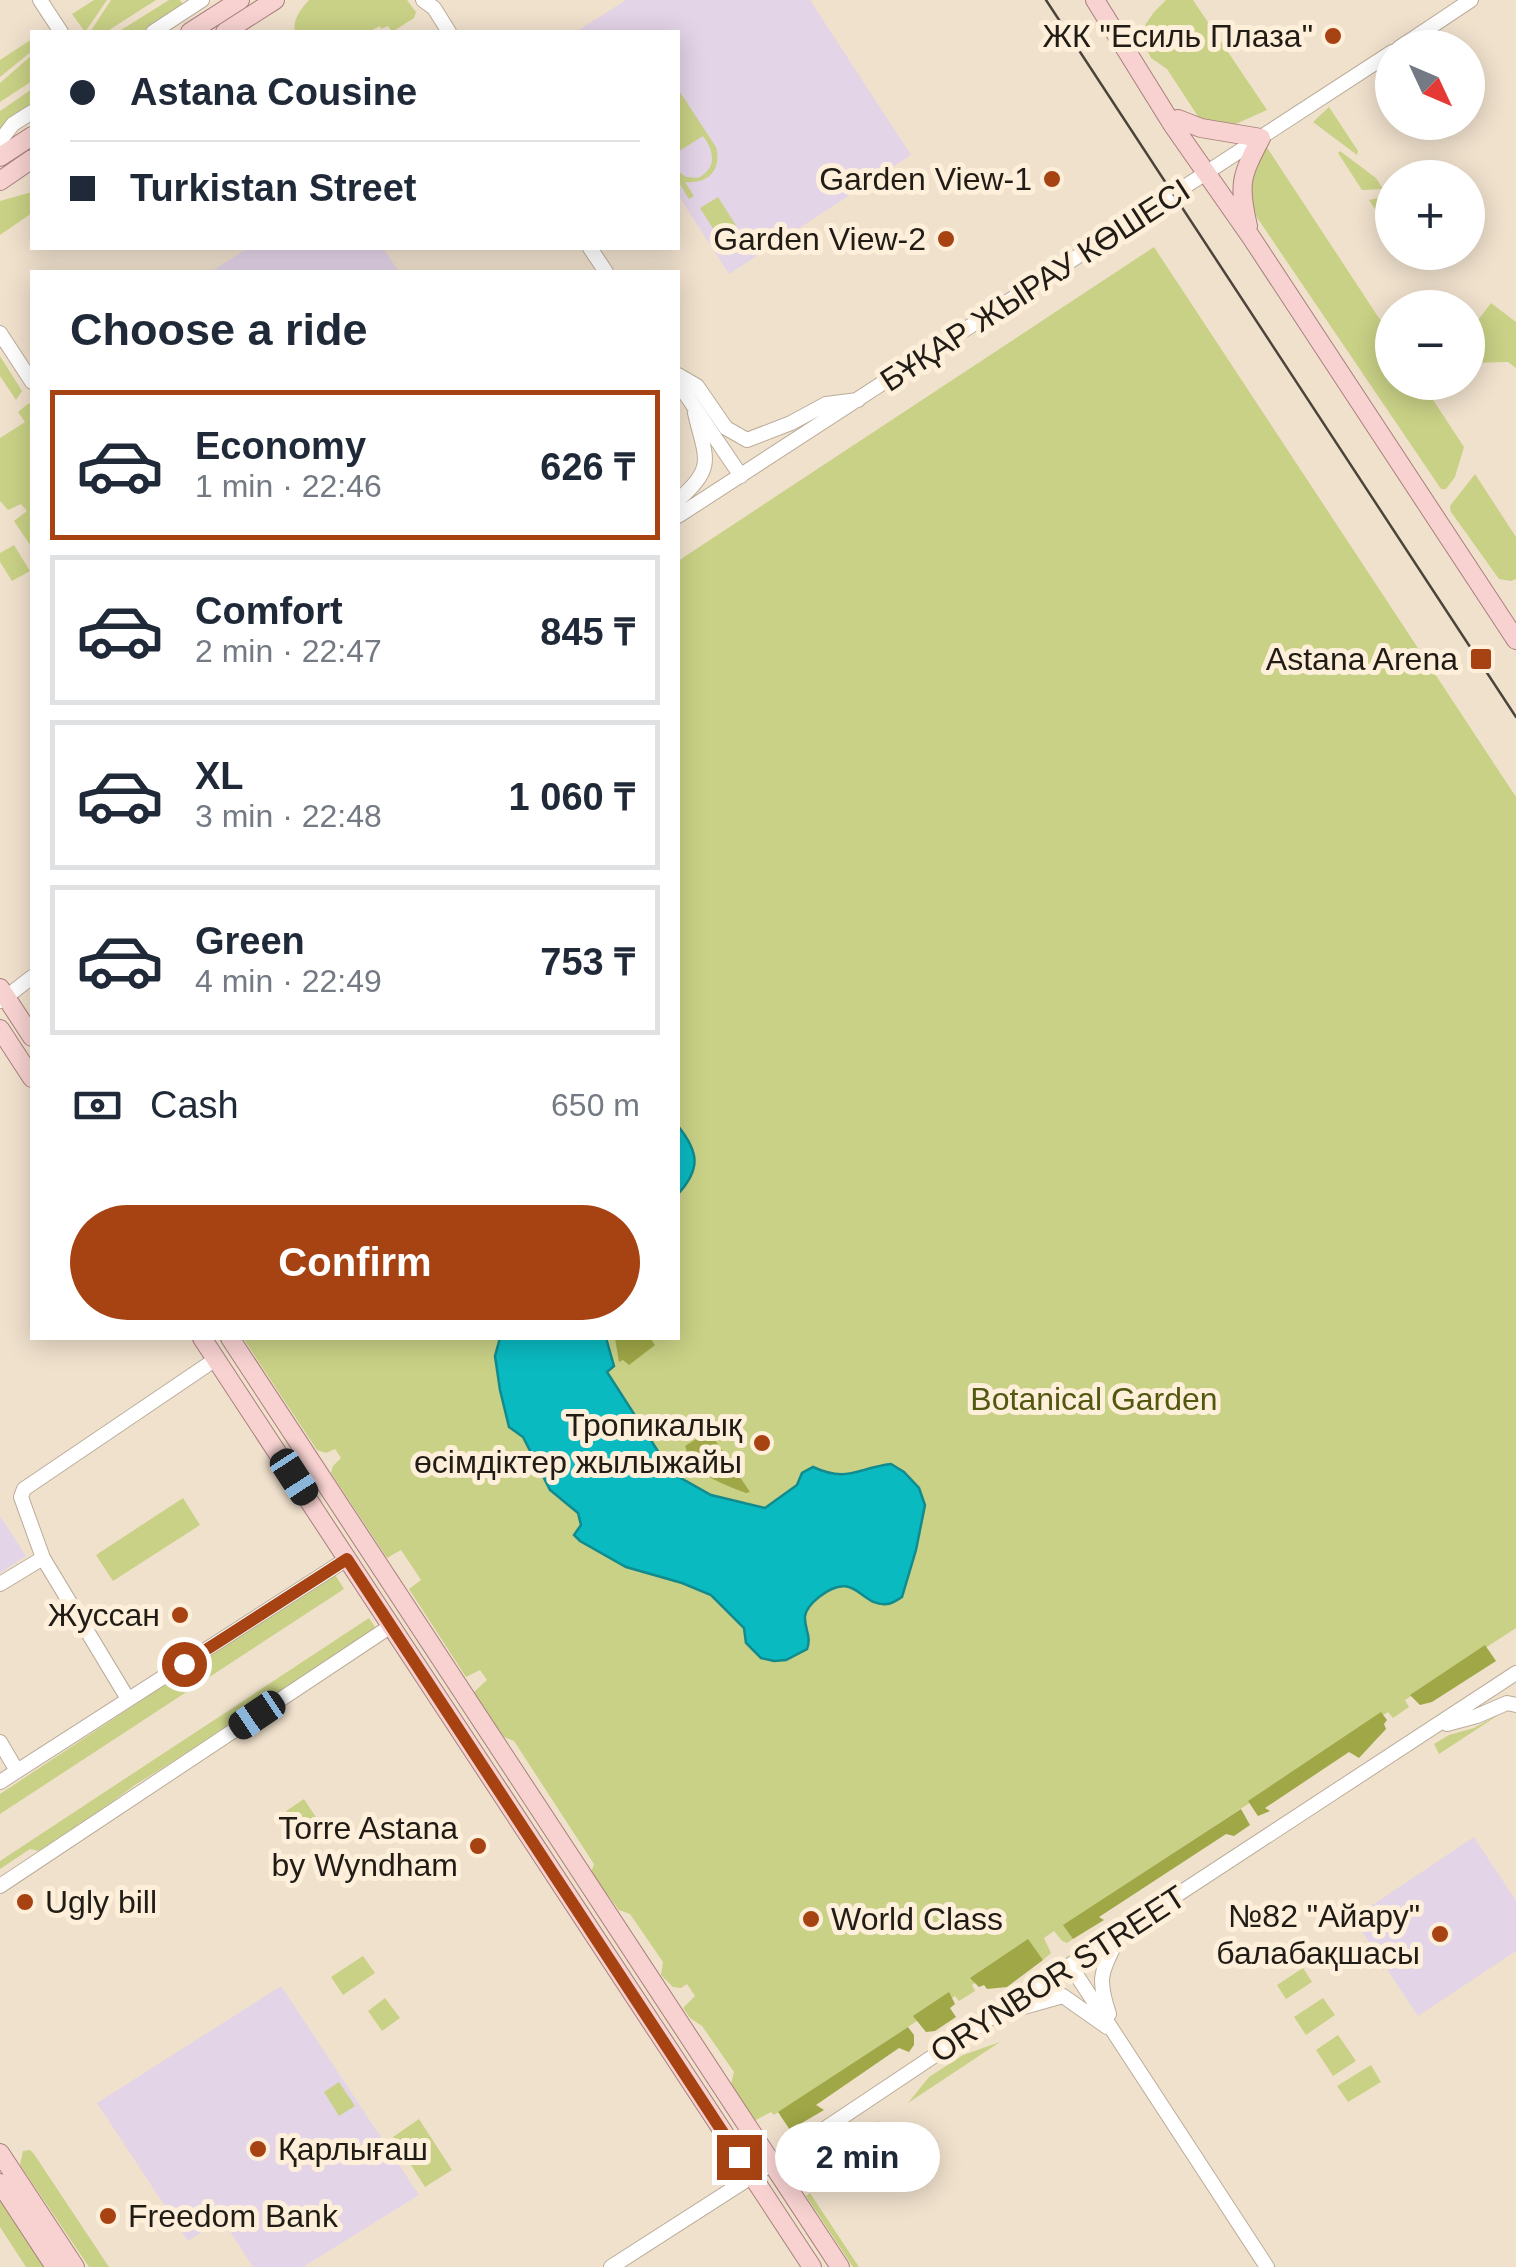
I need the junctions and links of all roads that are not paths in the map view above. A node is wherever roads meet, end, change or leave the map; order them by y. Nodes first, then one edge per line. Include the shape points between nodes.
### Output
1 (40, 0) edge
2 (202, 0) edge
3 (240, 0) edge
4 (275, 0) edge
5 (1096, 0) edge
6 (1471, 0) edge
7 (430, 3) edge
8 (60, 30) edge
9 (156, 30) edge
10 (193, 30) edge
11 (229, 30) edge
12 (448, 30) edge
13 (1426, 30) edge
14 (1375, 63) edge
15 (30, 113) edge
16 (1178, 118) junction
17 (30, 137) edge
18 (1261, 138) junction
19 (0, 141) edge
20 (0, 157) edge
21 (30, 160) edge
22 (1206, 173) junction
23 (0, 180) edge
24 (1251, 237) junction
25 (0, 332) edge
26 (680, 376) edge
27 (30, 379) edge
28 (680, 386) edge
29 (859, 400) junction
30 (694, 406) junction
31 (741, 476) junction
32 (680, 498) edge
33 (680, 515) edge
34 (1516, 640) edge
35 (30, 978) edge
36 (2, 995) edge
37 (0, 1029) edge
38 (30, 1034) edge
39 (30, 1075) edge
40 (203, 1340) edge
41 (231, 1340) edge
42 (216, 1360) junction
43 (372, 1554) junction
44 (43, 1558) junction
45 (347, 1559) junction
46 (0, 1584) edge
47 (410, 1612) junction
48 (388, 1622) junction
49 (1516, 1673) edge
50 (128, 1699) junction
51 (1516, 1705) edge
52 (1432, 1728) junction
53 (0, 1742) edge
54 (18, 1770) junction
55 (0, 1782) edge
56 (567, 1851) junction
57 (548, 1865) junction
58 (0, 1886) edge
59 (605, 1908) junction
60 (587, 1926) junction
61 (1121, 1933) junction
62 (1070, 1965) junction
63 (995, 2015) junction
64 (1115, 2034) junction
65 (0, 2152) edge
66 (772, 2162) junction
67 (751, 2175) junction
68 (0, 2183) edge
69 (56, 2267) edge
70 (75, 2267) edge
71 (611, 2267) edge
72 (812, 2267) edge
73 (840, 2267) edge
74 (1267, 2267) edge

1 - 8 street
2 - 9 street
3 - 10 main road
4 - 11 main road
5 - 16 main road
5 - 22 main road
6 - 13 street
7 - 12 street
14 - 18 street, БҰҚАР ЖЫРАУ КӨШЕСІ
15 - 19 street
16 - 18 main road
16 - 22 main road
17 - 20 main road
18 - 22 street, БҰҚАР ЖЫРАУ КӨШЕСІ
18 - 24 main road via 1242,182
21 - 23 main road
22 - 24 main road
22 - 29 street, БҰҚАР ЖЫРАУ КӨШЕСІ
24 - 34 main road
25 - 27 street
26 - 29 street via 697,386 726,428 746,440 826,404
28 - 30 street
29 - 31 street, БҰҚАР ЖЫРАУ КӨШЕСІ
30 - 31 street
30 - 32 street via 707,457 698,480
31 - 33 street, БҰҚАР ЖЫРАУ КӨШЕСІ
35 - 36 street
36 - 38 main road
37 - 39 main road
40 - 42 main road
41 - 43 main road
42 - 44 street via 24,1489 22,1504
42 - 45 main road
43 - 45 main road via 366,1570
43 - 47 main road
44 - 46 street
44 - 50 street
45 - 48 main road
45 - 50 street
47 - 48 main road via 395,1602 384,1611
47 - 56 main road
48 - 57 main road
48 - 58 street
49 - 52 street, ORYNBOR STREET
50 - 54 street
51 - 52 street
52 - 61 street, ORYNBOR STREET
53 - 54 street
54 - 55 street
56 - 57 main road via 562,1869
56 - 59 main road
57 - 60 main road
59 - 60 main road via 587,1906
59 - 66 main road
60 - 67 main road
61 - 62 street, ORYNBOR STREET
61 - 64 street via 1100,1978
62 - 63 street, ORYNBOR STREET
62 - 64 street
63 - 64 street via 1063,1996
63 - 66 street, ORYNBOR STREET
64 - 74 street
65 - 70 main road
66 - 67 street, ORYNBOR STREET
66 - 73 main road
67 - 71 street
67 - 72 main road
68 - 69 main road

